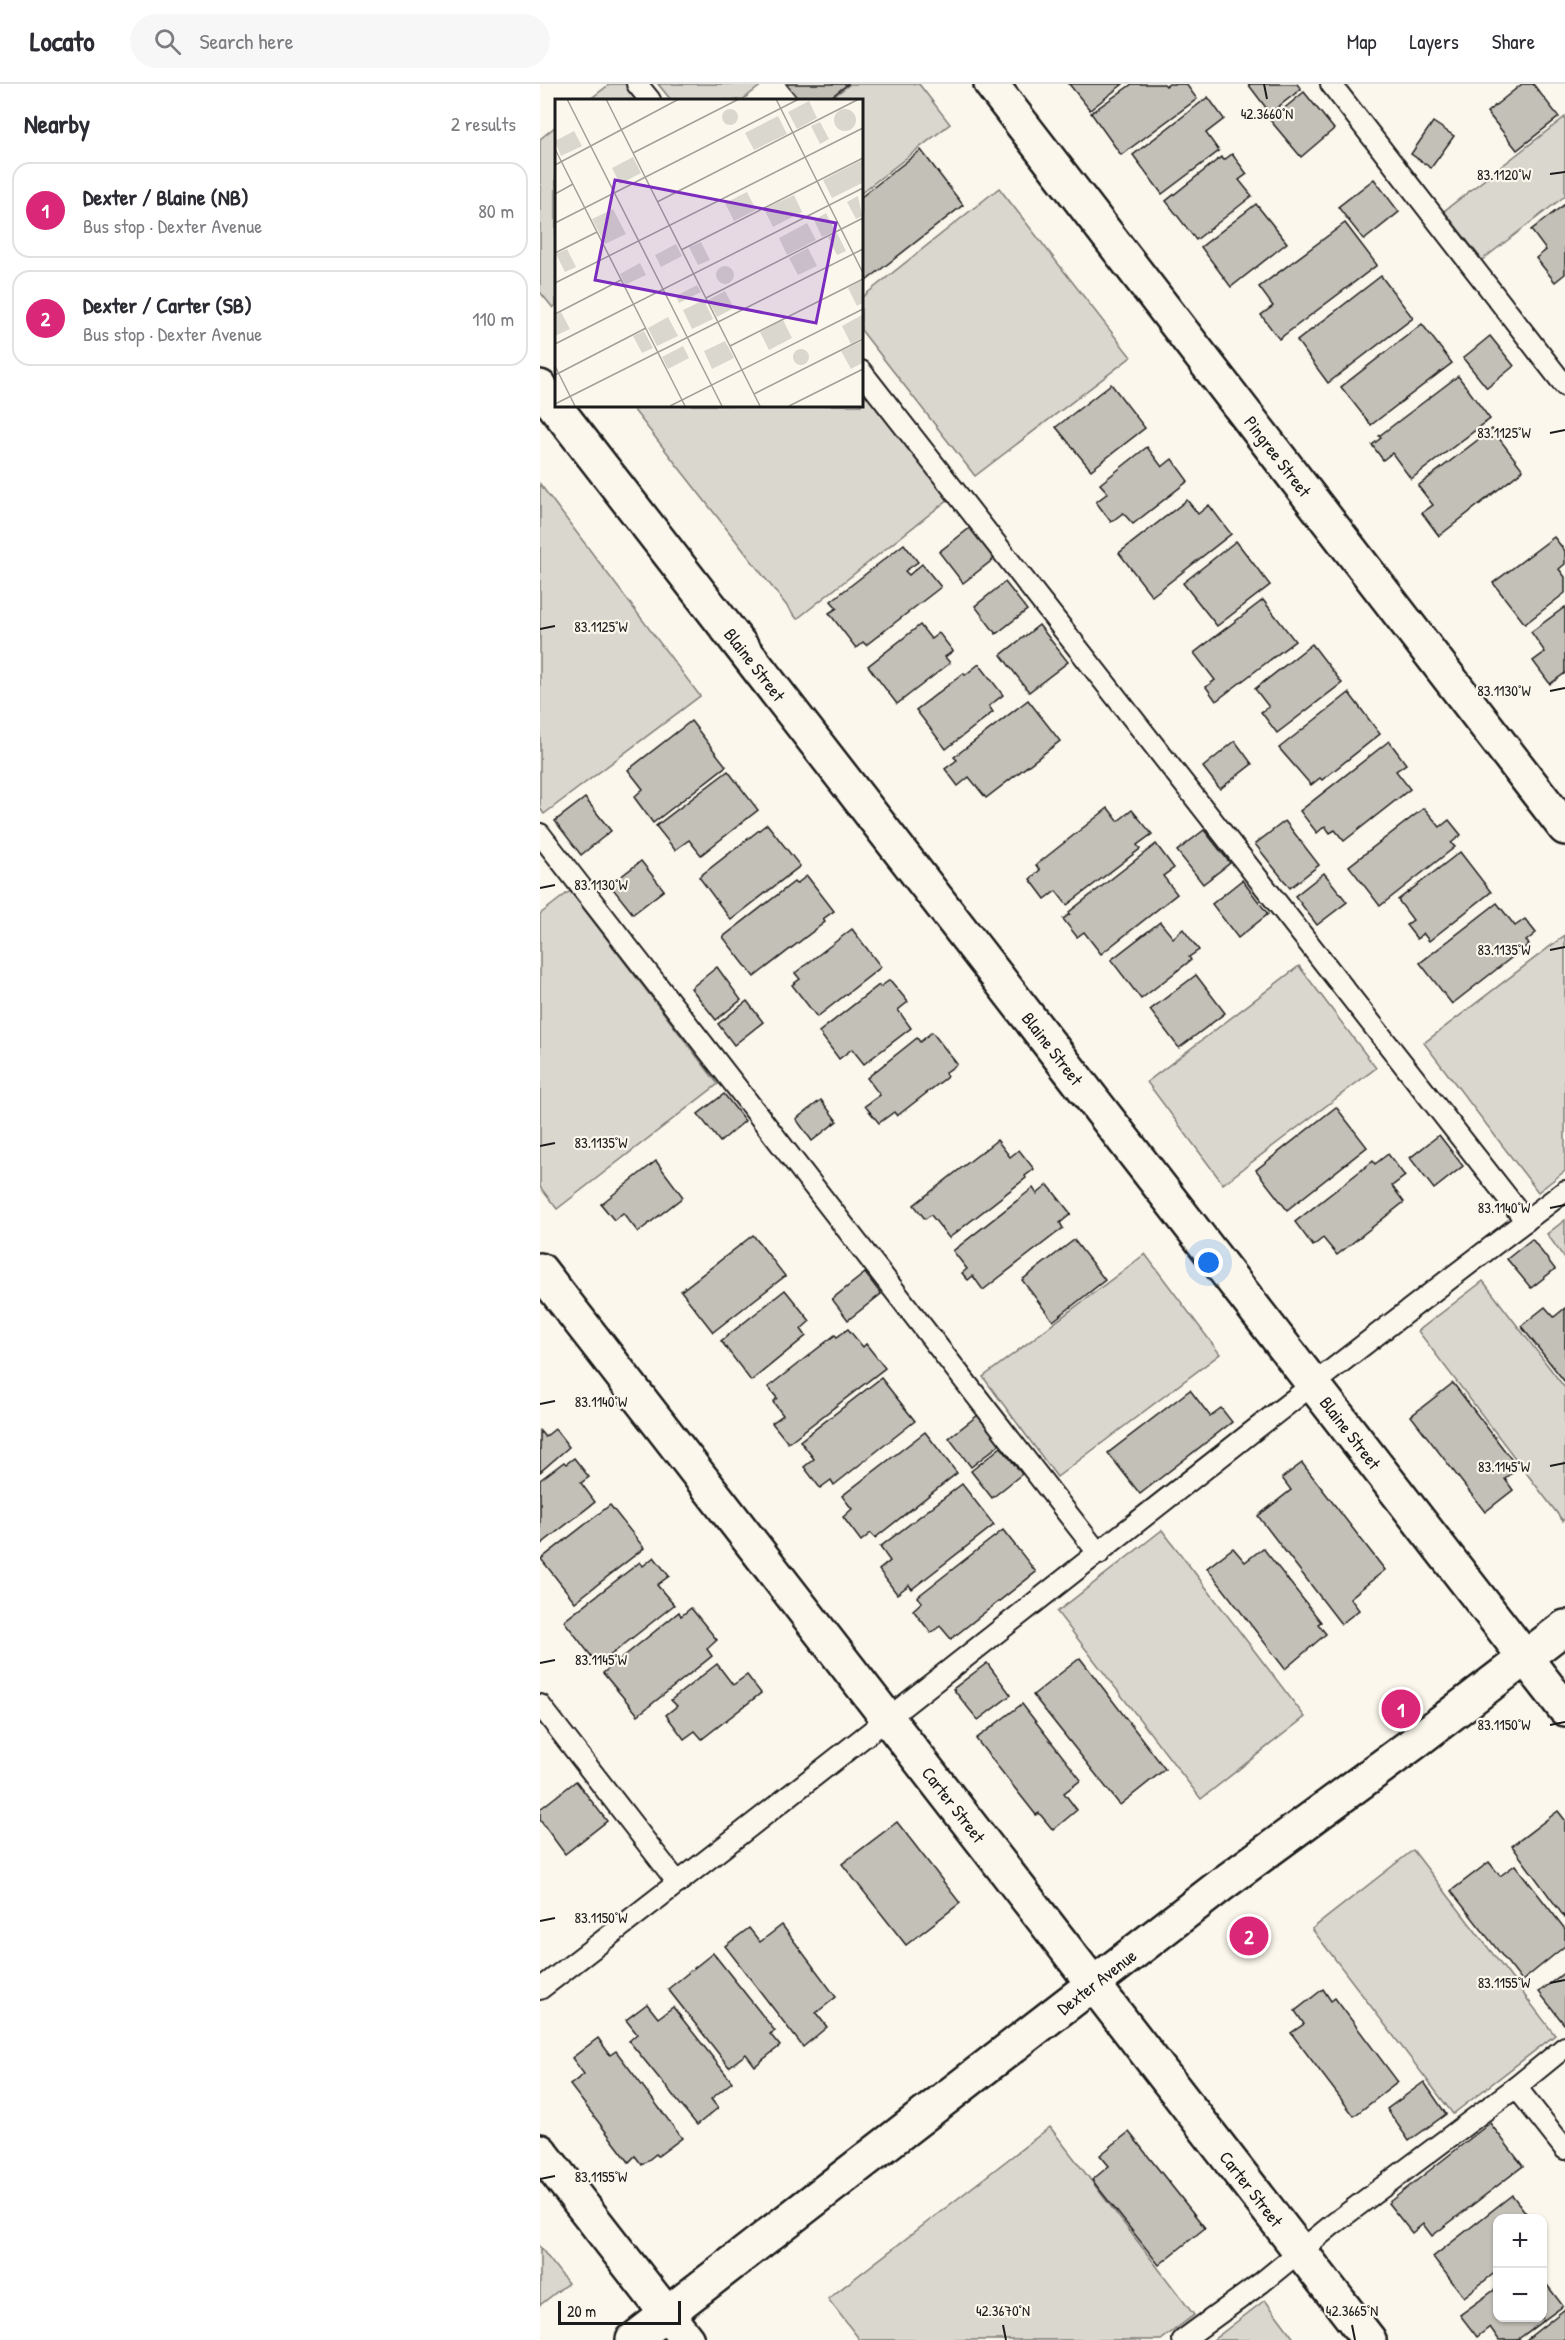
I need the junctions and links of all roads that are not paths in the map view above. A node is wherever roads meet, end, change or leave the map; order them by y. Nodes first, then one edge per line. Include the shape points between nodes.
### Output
1 (637, 84) edge
2 (991, 84) edge
3 (1331, 84) edge
4 (649, 99) edge
5 (862, 372) edge
6 (1565, 386) edge
7 (540, 387) edge
8 (1565, 828) edge
9 (540, 834) edge
10 (1565, 1191) edge
11 (1526, 1221) junction
12 (540, 1269) edge
13 (1314, 1384) junction
14 (1099, 1554) junction
15 (1565, 1627) edge
16 (1526, 1657) junction
17 (540, 1705) edge
18 (1565, 1709) edge
19 (889, 1719) junction
20 (678, 1883) junction
21 (1093, 1983) junction
22 (540, 1989) edge
23 (1565, 2047) edge
24 (1516, 2087) junction
25 (1565, 2149) edge
26 (540, 2151) edge
27 (1300, 2251) junction
28 (667, 2314) junction
29 (633, 2340) edge
30 (687, 2340) edge
31 (1183, 2340) edge
32 (1369, 2340) edge

1 - 4 lane
2 - 8 street, Pingree Street
3 - 6 lane
5 - 11 lane
7 - 13 street, Blaine Street
9 - 14 lane
10 - 11 lane
11 - 13 lane
12 - 19 street, Carter Street
13 - 14 lane
13 - 16 street, Blaine Street
14 - 19 lane
15 - 16 street, Dexter Avenue
16 - 18 street, Blaine Street
16 - 21 street, Dexter Avenue
17 - 20 lane
19 - 20 lane
19 - 21 street, Carter Street
20 - 22 lane
21 - 27 street, Carter Street
21 - 28 street, Dexter Avenue
23 - 24 lane
24 - 25 lane
24 - 27 lane
26 - 28 street
27 - 31 lane
27 - 32 street, Carter Street
28 - 29 street, Dexter Avenue
28 - 30 street

